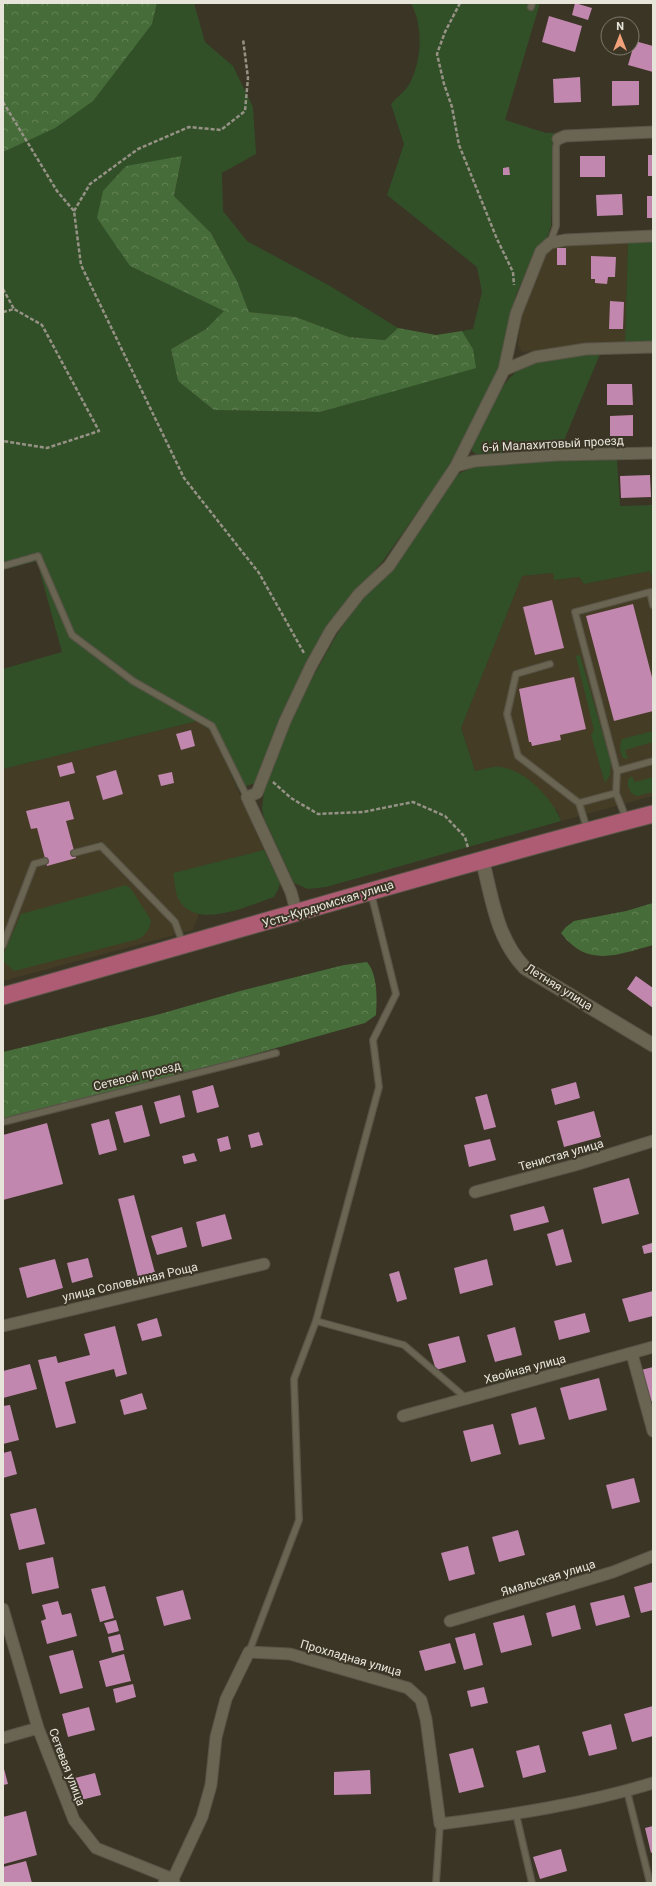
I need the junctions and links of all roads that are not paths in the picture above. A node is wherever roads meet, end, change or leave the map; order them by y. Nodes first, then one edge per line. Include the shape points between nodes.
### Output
1 (653, 132) edge
2 (558, 139) joint
3 (653, 236) edge
4 (550, 243) junction
5 (653, 347) edge
6 (504, 370) junction
7 (653, 453) edge
8 (456, 466) junction
9 (3, 566) edge
10 (653, 605) edge
11 (550, 664) dead end
12 (653, 761) edge
13 (617, 771) junction
14 (616, 793) junction
15 (248, 797) junction
16 (579, 803) junction
17 (653, 814) edge
18 (627, 820) junction
19 (588, 831) junction
20 (74, 853) dead end
21 (45, 861) dead end
22 (476, 861) junction
23 (371, 891) junction
24 (296, 914) junction
25 (3, 945) edge
26 (184, 946) junction
27 (3, 996) edge
28 (653, 1045) edge
29 (276, 1053) dead end
30 (3, 1122) edge
31 (653, 1141) edge
32 (475, 1192) dead end
33 (264, 1264) dead end
34 (316, 1320) junction
35 (3, 1326) edge
36 (653, 1347) edge
37 (632, 1354) junction
38 (467, 1399) junction
39 (403, 1416) dead end
40 (653, 1430) edge
41 (653, 1556) edge
42 (3, 1608) edge
43 (450, 1621) dead end
44 (249, 1652) junction
45 (38, 1728) junction
46 (3, 1738) edge
47 (653, 1782) edge
48 (627, 1791) junction
49 (516, 1814) junction
50 (440, 1824) junction
51 (171, 1882) edge
52 (436, 1883) edge
53 (532, 1883) edge
54 (650, 1883) edge

1 - 2 street via 565,136
2 - 4 lane via 556,226
3 - 4 street
4 - 6 street via 541,251 516,314
5 - 6 street via 586,349 535,357
6 - 8 street
7 - 8 street, 6-й Малахитовый проезд via 556,455 474,461
8 - 15 street via 389,566 359,594 331,630 285,721 257,793
9 - 15 lane via 38,556 72,635 132,682 212,726
10 - 13 lane via 650,592 575,612
11 - 16 lane via 516,674 507,714 518,756
12 - 13 lane
13 - 14 lane
14 - 16 lane
14 - 18 lane
15 - 24 street via 291,892
16 - 19 lane
17 - 18 main road, Усть-Курдюмская улица
18 - 19 main road, Усть-Курдюмская улица
19 - 22 main road, Усть-Курдюмская улица
20 - 26 lane via 101,846 176,922
21 - 25 lane via 34,864
22 - 23 main road, Усть-Курдюмская улица
22 - 28 street, Летняя улица via 506,945 516,959 525,968
23 - 24 main road, Усть-Курдюмская улица
23 - 34 lane via 396,994 373,1040 379,1087
24 - 26 main road, Усть-Курдюмская улица
26 - 27 main road, Усть-Курдюмская улица
29 - 30 lane, Сетевой проезд
31 - 32 street, Тенистая улица
33 - 35 street, улица Соловьиная Роща
34 - 38 lane via 404,1345
34 - 44 lane via 294,1380 299,1520
36 - 37 street, Хвойная улица
37 - 38 street, Хвойная улица
37 - 40 street
38 - 39 street, Хвойная улица
41 - 43 street, Ямальская улица via 613,1572
42 - 45 street, Сетевая улица
44 - 50 street, Прохладная улица via 290,1654 408,1688 421,1700 426,1719
44 - 51 street via 226,1699 216,1737 211,1785 202,1817
45 - 46 street
45 - 51 street, Сетевая улица via 74,1820 96,1848
47 - 48 street
48 - 49 street
48 - 54 lane
49 - 50 street
49 - 53 lane
50 - 52 lane

